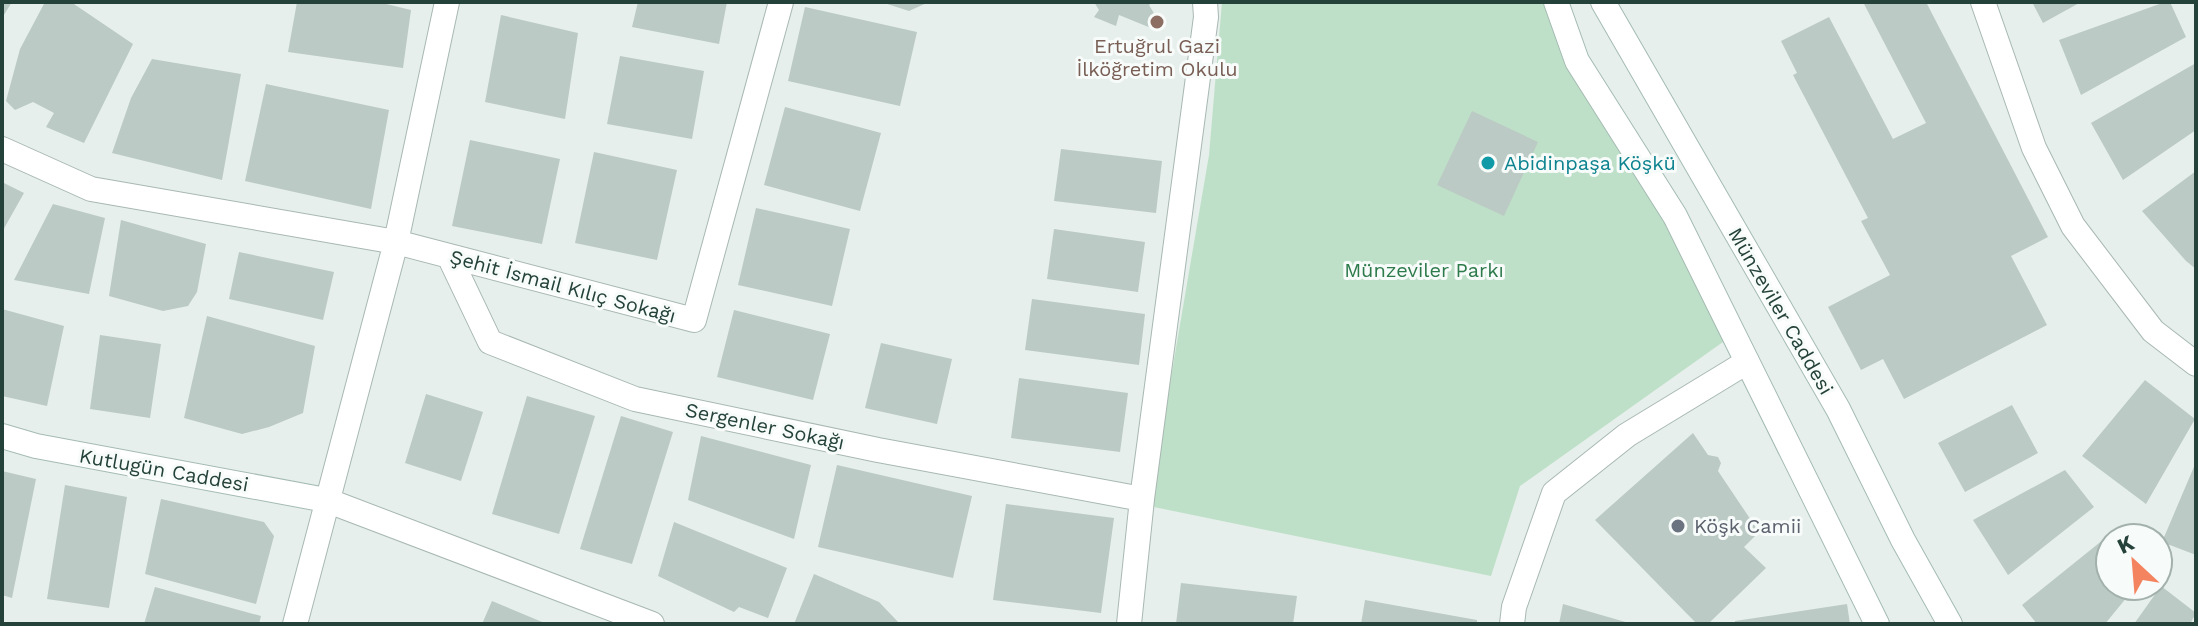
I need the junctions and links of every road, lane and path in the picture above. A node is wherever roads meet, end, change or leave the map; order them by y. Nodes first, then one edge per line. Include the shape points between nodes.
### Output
1 (447, 2) edge
2 (781, 2) edge
3 (1205, 2) edge
4 (1556, 2) edge
5 (1603, 2) edge
6 (1983, 2) edge
7 (2, 149) edge
8 (396, 242) junction
9 (449, 256) junction
10 (1747, 362) junction
11 (2196, 364) edge
12 (2, 436) edge
13 (1142, 499) junction
14 (326, 500) junction
15 (295, 624) edge
16 (652, 624) edge
17 (1129, 624) edge
18 (1512, 624) edge
19 (1877, 624) edge
20 (1950, 624) edge

1 - 8 street
2 - 9 street, Şehit İsmail Kılıç Sokağı via 694,320
3 - 13 street
4 - 10 street via 1577,61 1675,216
5 - 20 street, Münzeviler Caddesi via 1838,409
6 - 11 street via 2034,148 2073,226 2153,331
7 - 8 street, Şehit İsmail Kılıç Sokağı via 91,189
8 - 9 street, Şehit İsmail Kılıç Sokağı
8 - 14 street
9 - 13 street, Sergenler Sokağı via 490,342 635,399
10 - 18 street via 1627,435 1554,493
10 - 19 street
12 - 14 street, Kutlugün Caddesi
13 - 17 street
14 - 15 street
14 - 16 street, Kutlugün Caddesi

